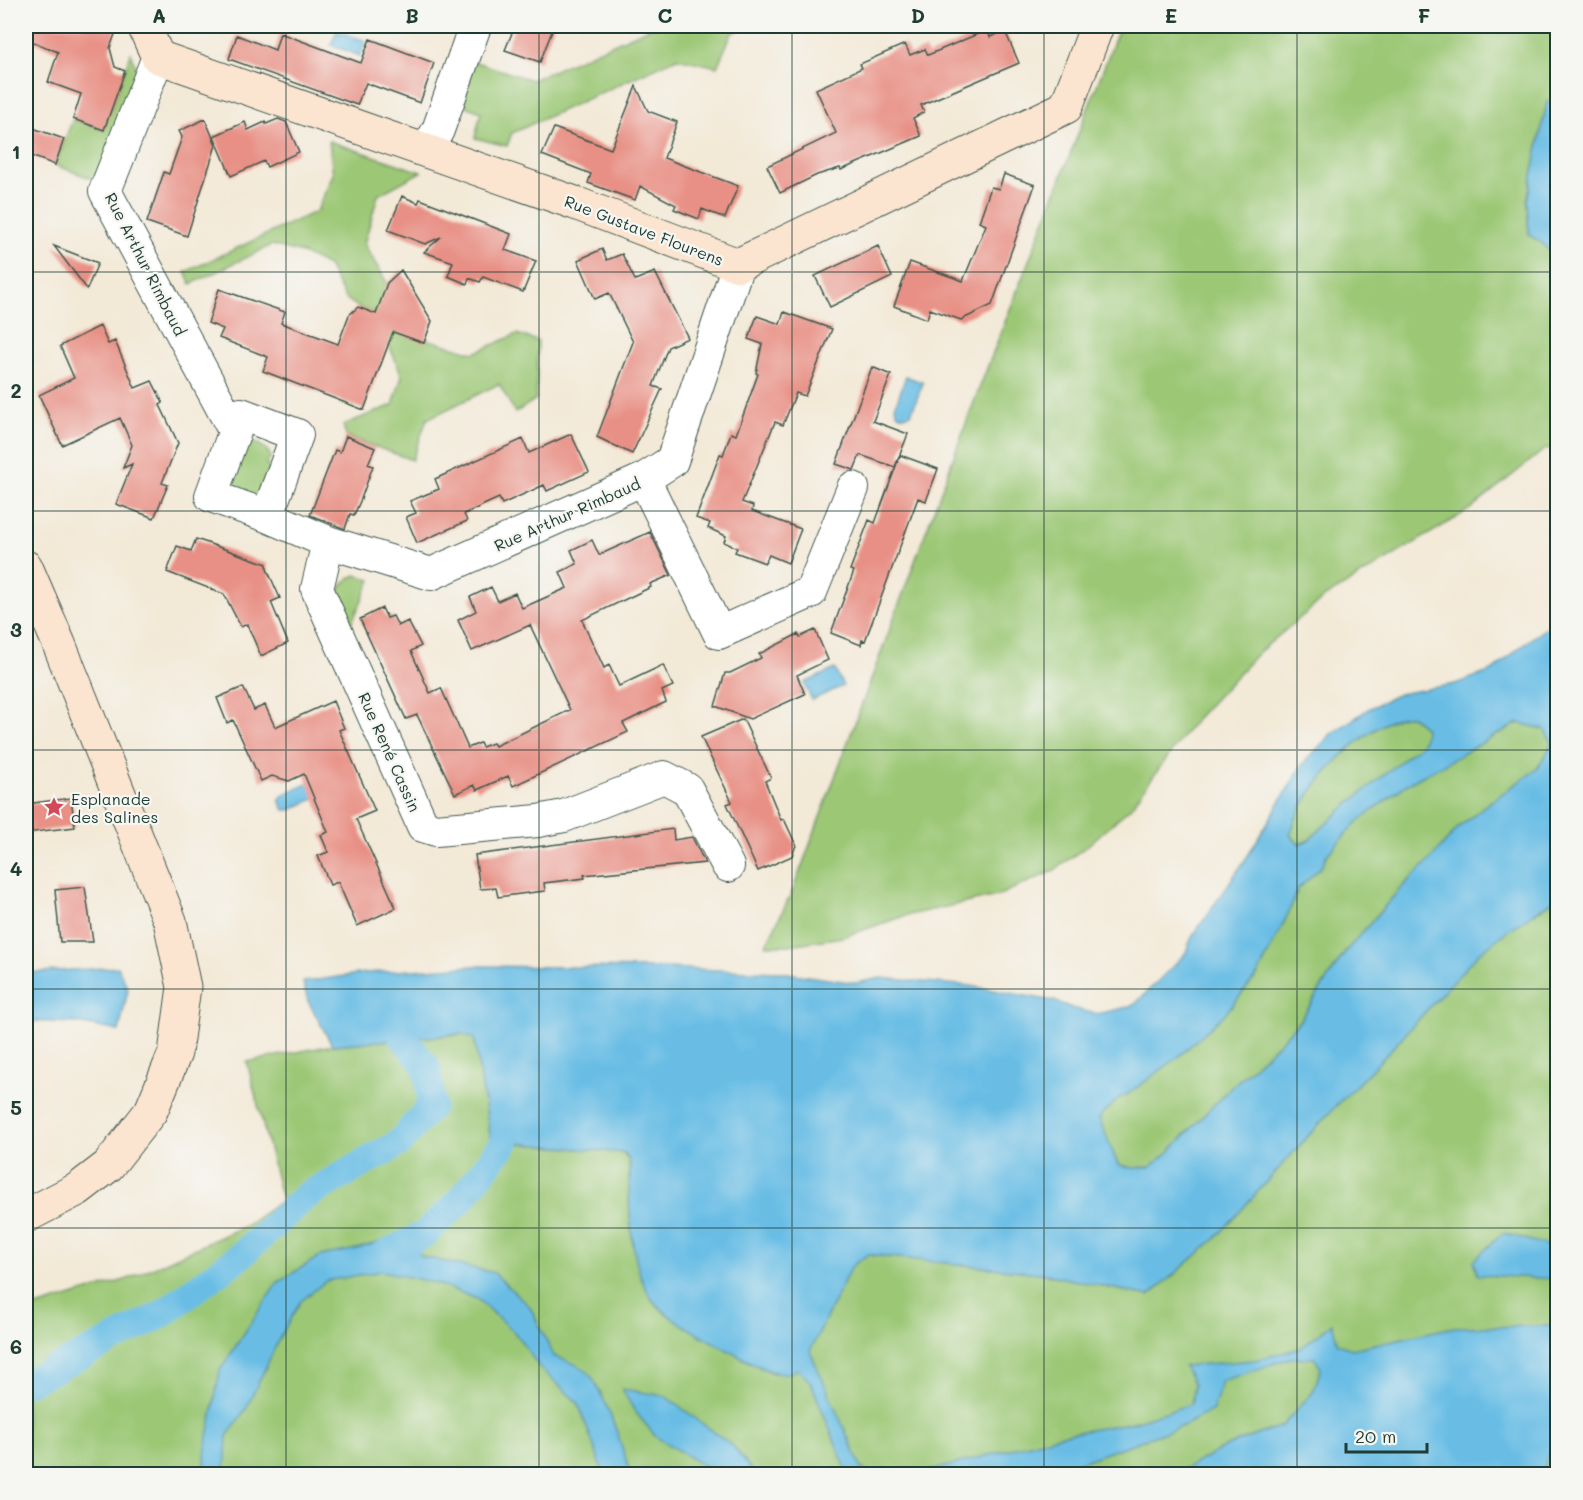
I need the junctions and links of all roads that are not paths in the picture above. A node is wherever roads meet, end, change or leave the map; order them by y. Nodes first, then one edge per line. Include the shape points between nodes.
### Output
1 (144, 26) edge
2 (475, 26) edge
3 (1097, 26) edge
4 (158, 57) junction
5 (426, 151) junction
6 (738, 265) junction
7 (235, 432) junction
8 (644, 479) junction
9 (853, 488) dead end
10 (267, 516) junction
11 (328, 542) junction
12 (26, 567) edge
13 (728, 866) dead end
14 (26, 1216) edge

1 - 4 street
2 - 5 street via 438,130
3 - 6 street, Rue Gustave Flourens via 1066,107
4 - 5 street, Rue Gustave Flourens
4 - 7 street, Rue Arthur Rimbaud via 105,191
5 - 6 street, Rue Gustave Flourens
6 - 8 street, Rue Arthur Rimbaud via 672,461
7 - 10 street, Rue Arthur Rimbaud via 211,496
7 - 10 street via 241,414 297,435
8 - 9 street via 719,633 811,592
8 - 11 street, Rue Arthur Rimbaud via 431,574
10 - 11 street, Rue Arthur Rimbaud
11 - 13 street, Rue René Cassin via 317,589 423,826 436,831 564,816 664,777 687,789
12 - 14 street via 170,921 184,987 175,1053 151,1111 108,1166 78,1189

